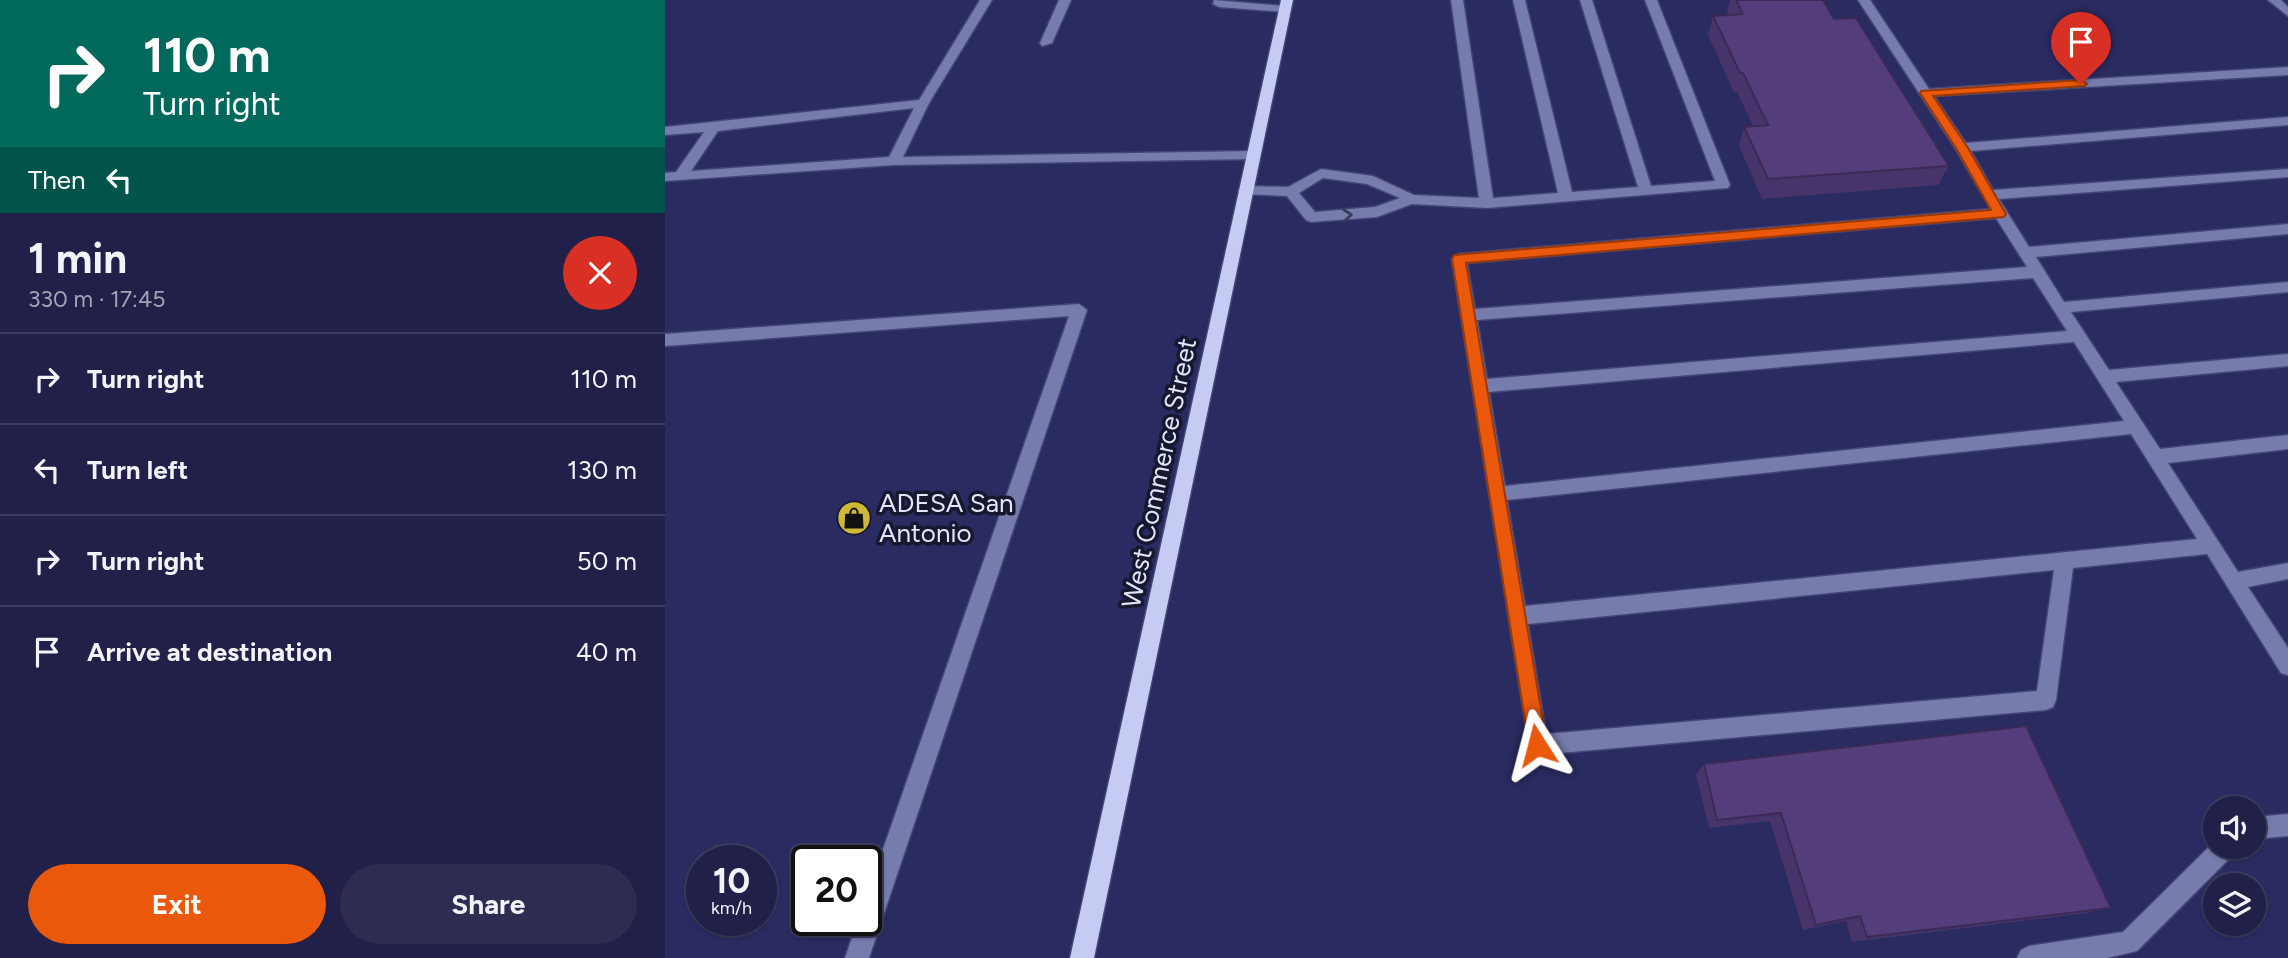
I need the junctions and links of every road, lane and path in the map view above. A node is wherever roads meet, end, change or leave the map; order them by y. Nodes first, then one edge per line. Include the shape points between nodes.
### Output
1 (986, 0) edge
2 (1065, 0) edge
3 (1220, 0) edge
4 (1457, 0) edge
5 (1519, 0) edge
6 (1586, 0) edge
7 (1651, 0) edge
8 (1864, 0) edge
9 (2274, 0) edge
10 (1286, 5) edge
11 (2288, 13) edge
12 (1046, 44) dead end
13 (2288, 71) edge
14 (1926, 93) junction
15 (923, 103) junction
16 (2288, 121) edge
17 (714, 127) junction
18 (665, 131) edge
19 (1962, 148) junction
20 (1252, 155) junction
21 (894, 161) junction
22 (2288, 173) edge
23 (680, 176) junction
24 (665, 177) edge
25 (1245, 191) junction
26 (1291, 192) junction
27 (1646, 192) junction
28 (1989, 195) junction
29 (1566, 197) junction
30 (1412, 200) junction
31 (1487, 203) junction
32 (2000, 214) junction
33 (2288, 229) edge
34 (2025, 253) junction
35 (2037, 272) junction
36 (2288, 287) edge
37 (2059, 308) junction
38 (1468, 315) junction
39 (2077, 336) junction
40 (665, 340) edge
41 (2288, 359) edge
42 (2103, 377) junction
43 (1479, 386) junction
44 (2135, 427) junction
45 (2288, 442) edge
46 (2154, 457) junction
47 (1497, 494) junction
48 (2210, 546) junction
49 (2065, 561) junction
50 (2288, 571) edge
51 (2233, 581) junction
52 (1517, 616) junction
53 (2288, 666) edge
54 (2288, 825) edge
55 (2266, 827) edge
56 (2213, 859) edge
57 (857, 958) edge
58 (1082, 958) edge
59 (2029, 958) edge

1 - 15 lane
2 - 12 lane
3 - 10 lane via 1219,4
4 - 31 lane
5 - 29 lane
6 - 27 lane
7 - 27 lane via 1723,186
8 - 14 lane
9 - 11 lane
10 - 20 main road, West Commerce Street
13 - 14 lane
14 - 19 lane
15 - 17 lane
15 - 21 lane
16 - 19 lane
17 - 18 lane
17 - 23 lane
19 - 28 lane
20 - 21 lane
20 - 25 main road, West Commerce Street
21 - 23 lane
22 - 28 lane
23 - 24 lane
25 - 26 lane
25 - 58 main road, West Commerce Street
26 - 30 lane via 1321,173 1383,183
26 -> 30 lane via 1311,217 1377,212
27 - 29 lane
28 - 32 lane
29 - 31 lane
30 - 31 lane
32 - 34 lane
32 - 38 lane via 1458,259
33 - 34 lane
34 - 35 lane
35 - 37 lane
35 - 38 lane
36 - 37 lane
37 - 39 lane
38 - 43 lane
39 - 42 lane
39 - 43 lane
40 - 57 lane via 1079,310
41 - 42 lane
42 - 44 lane
43 - 47 lane
44 - 46 lane
44 - 47 lane
45 - 46 lane
46 - 48 lane
47 - 52 lane
48 - 49 lane
48 - 51 lane
49 - 52 lane
49 - 52 lane via 2046,700 1537,745
50 - 51 lane
51 - 53 lane
54 - 55 lane
56 - 59 lane via 2129,943

